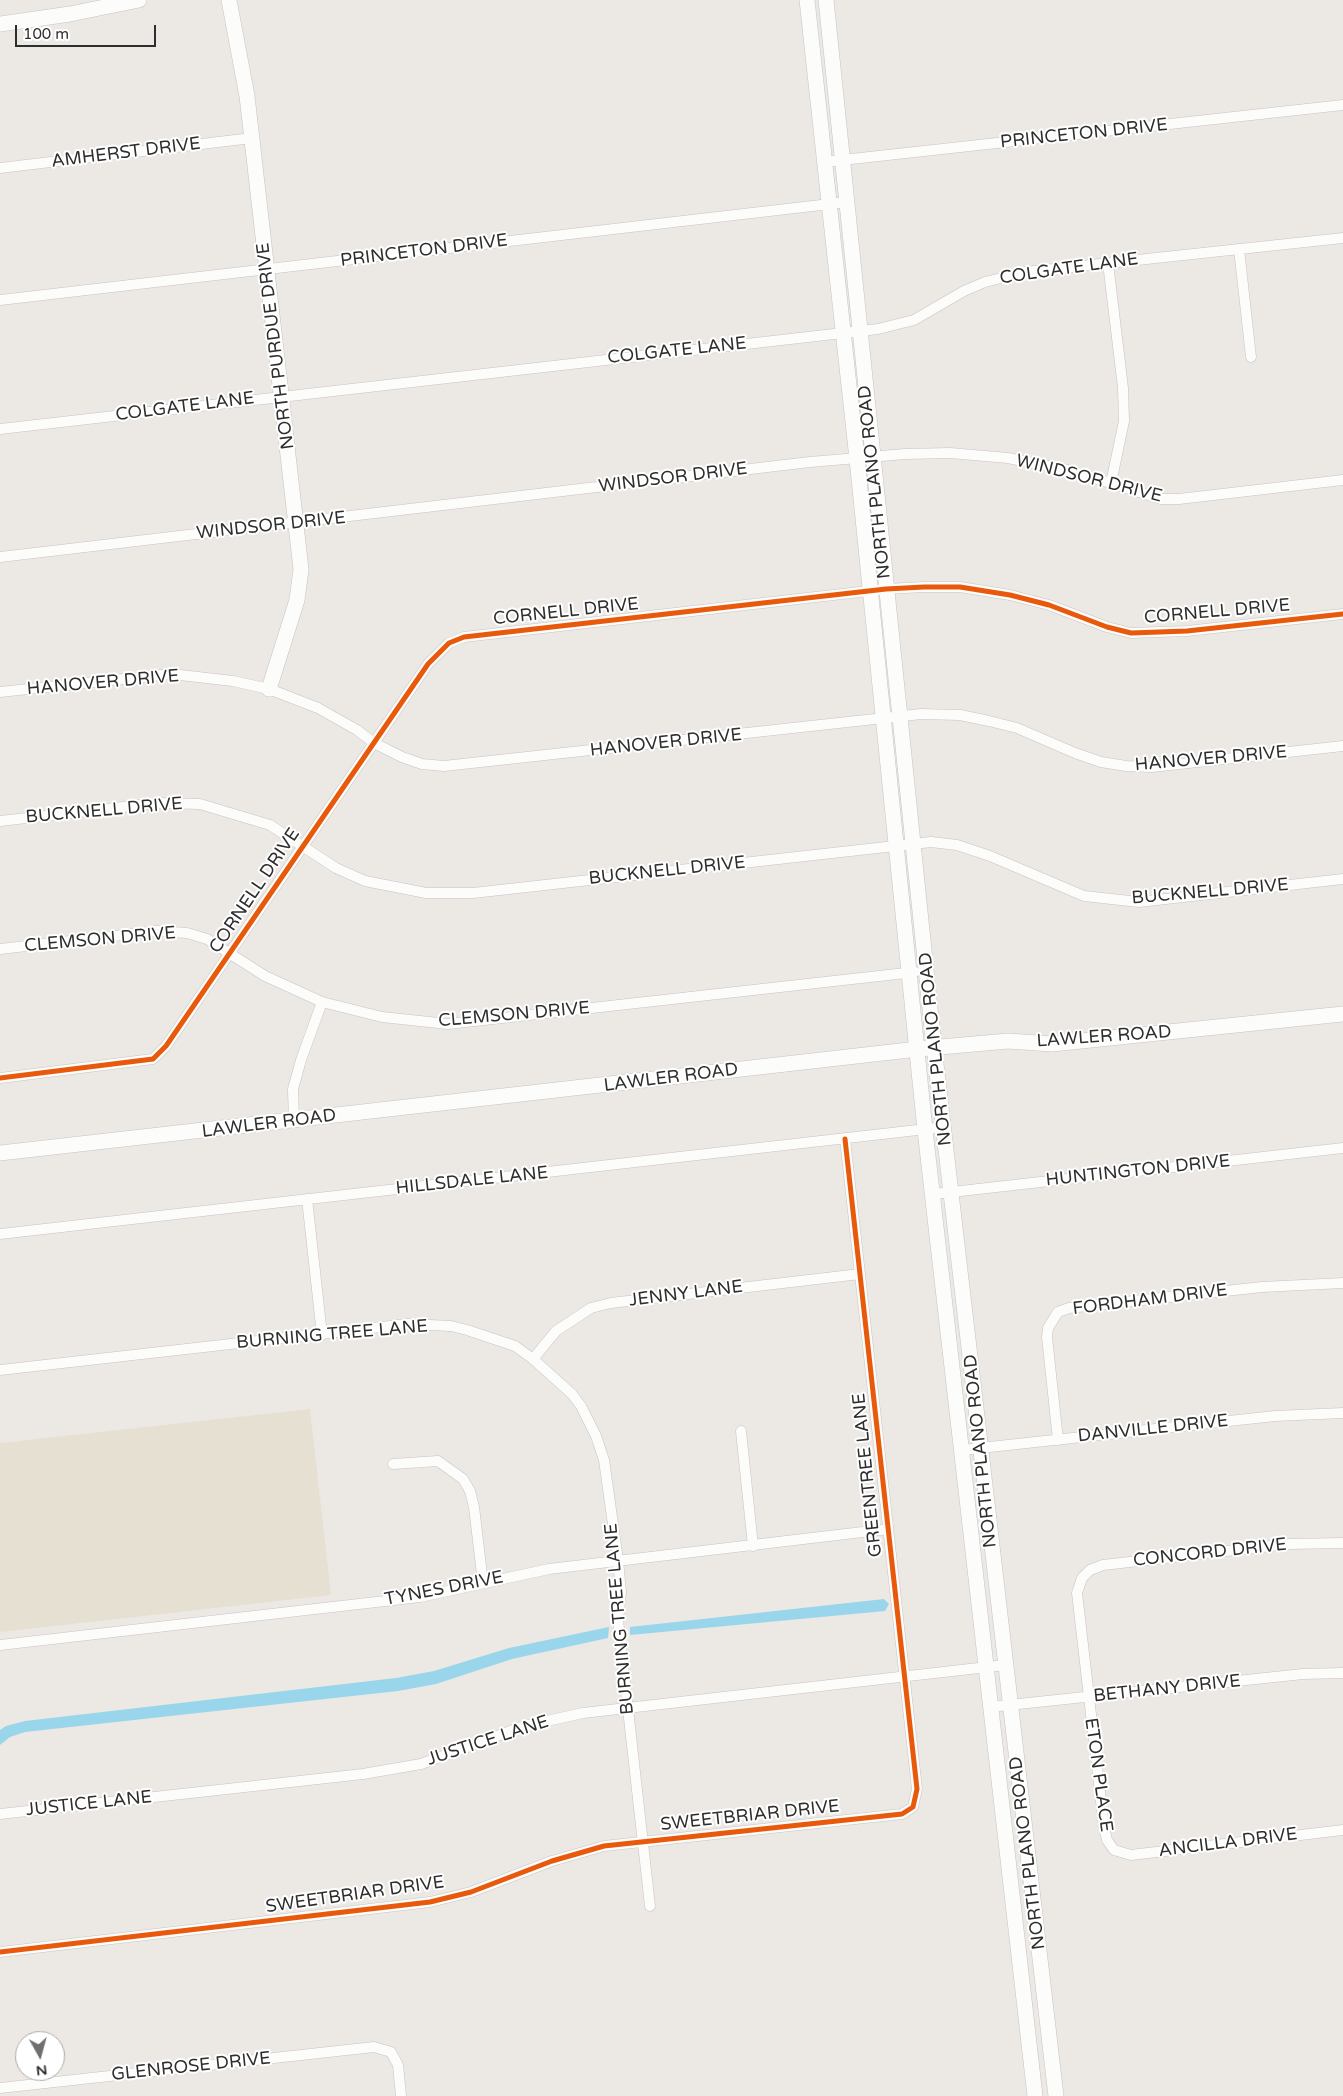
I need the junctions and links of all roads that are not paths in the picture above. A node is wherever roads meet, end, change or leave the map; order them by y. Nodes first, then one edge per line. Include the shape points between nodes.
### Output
1 (139, 0) edge
2 (229, 0) edge
3 (806, 0) edge
4 (827, 6) edge
5 (0, 24) edge
6 (810, 31) junction
7 (835, 84) junction
8 (1343, 105) edge
9 (252, 138) junction
10 (844, 160) junction
11 (824, 162) junction
12 (0, 168) edge
13 (848, 202) junction
14 (829, 204) junction
15 (1343, 238) edge
16 (1239, 248) junction
17 (1108, 263) junction
18 (266, 269) junction
19 (0, 300) edge
20 (860, 331) junction
21 (843, 332) junction
22 (1251, 357) dead end
23 (282, 396) junction
24 (0, 429) edge
25 (872, 457) junction
26 (856, 458) junction
27 (1343, 480) edge
28 (1111, 483) junction
29 (296, 523) junction
30 (0, 557) edge
31 (886, 589) junction
32 (870, 591) junction
33 (1343, 614) edge
34 (269, 690) junction
35 (0, 692) edge
36 (901, 716) junction
37 (883, 719) junction
38 (374, 744) junction
39 (1343, 746) edge
40 (0, 820) edge
41 (915, 844) junction
42 (896, 846) junction
43 (302, 847) junction
44 (1343, 879) edge
45 (0, 949) edge
46 (230, 953) junction
47 (927, 971) junction
48 (909, 973) junction
49 (322, 1002) junction
50 (1343, 1014) edge
51 (934, 1048) junction
52 (918, 1049) junction
53 (0, 1078) edge
54 (294, 1121) junction
55 (944, 1127) junction
56 (925, 1130) junction
57 (845, 1139) junction
58 (1343, 1148) edge
59 (0, 1153) edge
60 (953, 1192) junction
61 (934, 1194) junction
62 (307, 1200) junction
63 (0, 1234) edge
64 (860, 1274) junction
65 (1343, 1283) edge
66 (322, 1334) junction
67 (533, 1359) junction
68 (0, 1370) edge
69 (1343, 1413) edge
70 (741, 1431) dead end
71 (1058, 1440) junction
72 (980, 1449) junction
73 (962, 1450) junction
74 (392, 1464) dead end
75 (888, 1529) junction
76 (1343, 1543) edge
77 (752, 1546) junction
78 (618, 1560) junction
79 (1082, 1578) joint
80 (483, 1583) junction
81 (0, 1645) edge
82 (1005, 1665) junction
83 (986, 1668) junction
84 (1343, 1673) edge
85 (906, 1676) junction
86 (1088, 1698) junction
87 (1010, 1705) junction
88 (627, 1707) junction
89 (990, 1707) junction
90 (913, 1807) joint
91 (0, 1814) edge
92 (1343, 1830) edge
93 (642, 1842) junction
94 (1114, 1850) joint
95 (650, 1906) dead end
96 (0, 1952) edge
97 (0, 2088) edge
98 (401, 2096) edge
99 (1035, 2096) edge
100 (1056, 2096) edge

1 - 5 main road
2 - 9 main road, NORTH PURDUE DRIVE
3 - 6 main road, NORTH PLANO ROAD
4 - 6 main road via 820,24
4 - 7 main road, NORTH PLANO ROAD
6 - 7 main road via 820,38
6 - 11 main road, NORTH PLANO ROAD
7 - 10 main road, NORTH PLANO ROAD
8 - 10 street, PRINCETON DRIVE
9 - 12 street, AMHERST DRIVE
9 - 18 main road, NORTH PURDUE DRIVE
10 - 11 street, PRINCETON DRIVE
10 - 13 main road, NORTH PLANO ROAD
11 - 14 main road, NORTH PLANO ROAD
13 - 14 street, PRINCETON DRIVE
13 - 20 main road, NORTH PLANO ROAD
14 - 18 street, PRINCETON DRIVE
14 - 21 main road, NORTH PLANO ROAD
15 - 16 street, COLGATE LANE
16 - 17 street, COLGATE LANE
16 - 22 street
17 - 20 street, COLGATE LANE via 1004,276 964,291 914,320
17 - 28 street via 1124,421
18 - 19 street, PRINCETON DRIVE
18 - 23 main road, NORTH PURDUE DRIVE
20 - 21 street, COLGATE LANE
20 - 25 main road, NORTH PLANO ROAD
21 - 23 street, COLGATE LANE
21 - 26 main road, NORTH PLANO ROAD
23 - 24 street, COLGATE LANE
23 - 29 main road, NORTH PURDUE DRIVE
25 - 26 street, WINDSOR DRIVE
25 - 28 street, WINDSOR DRIVE via 950,453 1008,458
25 - 31 main road, NORTH PLANO ROAD
26 - 29 street, WINDSOR DRIVE
26 - 32 main road, NORTH PLANO ROAD
27 - 28 street, WINDSOR DRIVE via 1179,499 1147,496
29 - 30 street, WINDSOR DRIVE
29 - 34 main road, NORTH PURDUE DRIVE via 301,569 297,600
31 - 32 street, CORNELL DRIVE
31 - 33 street, CORNELL DRIVE via 960,586 1010,594 1131,633 1187,631
31 - 36 main road, NORTH PLANO ROAD
32 - 37 main road, NORTH PLANO ROAD
32 - 38 street, CORNELL DRIVE via 464,637 437,653
34 - 35 street, HANOVER DRIVE via 233,681 171,674
34 - 38 street, HANOVER DRIVE via 318,708 357,730
36 - 37 street, HANOVER DRIVE
36 - 39 street, HANOVER DRIVE via 960,715 989,720 1017,728 1075,753 1126,766 1152,767
36 - 41 main road, NORTH PLANO ROAD
37 - 38 street, HANOVER DRIVE via 444,766 422,764
37 - 42 main road, NORTH PLANO ROAD
38 - 43 street, CORNELL DRIVE
40 - 43 street, BUCKNELL DRIVE via 158,803 200,804 270,825
41 - 42 street, BUCKNELL DRIVE
41 - 44 street, BUCKNELL DRIVE via 957,845 1084,896 1139,902
41 - 47 main road, NORTH PLANO ROAD
42 - 43 street, BUCKNELL DRIVE via 472,893 426,893 365,882
42 - 48 main road, NORTH PLANO ROAD
43 - 46 street, CORNELL DRIVE
45 - 46 street, CLEMSON DRIVE via 167,931 187,933
46 - 49 street, CLEMSON DRIVE via 287,987
46 - 53 street, CORNELL DRIVE via 166,1046 153,1059
47 - 48 street, CLEMSON DRIVE
47 - 51 main road, NORTH PLANO ROAD
48 - 49 street, CLEMSON DRIVE via 448,1024 382,1017
48 - 52 main road, NORTH PLANO ROAD
49 - 54 street via 293,1089
50 - 51 main road, LAWLER ROAD via 1052,1044 1008,1041
51 - 52 main road, LAWLER ROAD
51 - 55 main road, NORTH PLANO ROAD
52 - 54 main road, LAWLER ROAD
52 - 56 main road, NORTH PLANO ROAD
54 - 59 main road, LAWLER ROAD
55 - 56 street, HILLSDALE LANE
55 - 60 main road, NORTH PLANO ROAD
56 - 57 street, HILLSDALE LANE
56 - 61 main road, NORTH PLANO ROAD
57 - 62 street, HILLSDALE LANE
57 - 64 street, GREENTREE LANE
58 - 60 street, HUNTINGTON DRIVE
60 - 61 street, HUNTINGTON DRIVE
60 - 72 main road, NORTH PLANO ROAD
61 - 73 main road, NORTH PLANO ROAD
62 - 63 street, HILLSDALE LANE
62 - 66 street
64 - 67 street, JENNY LANE via 591,1308 556,1330
64 - 75 street, GREENTREE LANE
65 - 71 street, FORDHAM DRIVE via 1262,1287 1069,1308 1058,1312 1048,1328 1047,1337
66 - 67 street, BURNING TREE LANE via 408,1324 450,1326 515,1346
66 - 68 street, BURNING TREE LANE
67 - 78 street, BURNING TREE LANE via 572,1394 596,1436 604,1460
69 - 71 street, DANVILLE DRIVE via 1275,1416
70 - 77 street
71 - 72 street, DANVILLE DRIVE
72 - 73 street, DANVILLE DRIVE
72 - 82 main road, NORTH PLANO ROAD
73 - 83 main road, NORTH PLANO ROAD
74 - 80 street via 438,1461 462,1479 470,1491 474,1507
75 - 77 street, TYNES DRIVE
75 - 85 street, GREENTREE LANE
76 - 79 street, CONCORD DRIVE via 1289,1544 1103,1565 1090,1570
77 - 78 street, TYNES DRIVE
78 - 80 street, TYNES DRIVE via 549,1569
78 - 88 street, BURNING TREE LANE via 621,1592 618,1620
79 - 86 street, ETON PLACE via 1077,1593
80 - 81 street, TYNES DRIVE via 420,1597
82 - 83 street, JUSTICE LANE
82 - 87 main road, NORTH PLANO ROAD
83 - 85 street, JUSTICE LANE
83 - 89 main road, NORTH PLANO ROAD
84 - 86 street, BETHANY DRIVE via 1303,1674
85 - 88 street, JUSTICE LANE
85 - 90 street, GREENTREE LANE via 917,1789
86 - 87 street, BETHANY DRIVE
86 - 94 street, ETON PLACE via 1104,1827
87 - 89 street, BETHANY DRIVE
87 - 100 main road, NORTH PLANO ROAD
88 - 91 street, JUSTICE LANE via 524,1726 420,1764 363,1774
88 - 93 street, BURNING TREE LANE
89 - 99 main road, NORTH PLANO ROAD
90 - 93 street, SWEETBRIAR DRIVE via 902,1814
92 - 94 street, ANCILLA DRIVE via 1131,1855
93 - 95 street, BURNING TREE LANE
93 - 96 street, SWEETBRIAR DRIVE via 604,1846 552,1861 471,1892 430,1902
97 - 98 street, GLENROSE DRIVE via 382,2048 391,2052 398,2065

